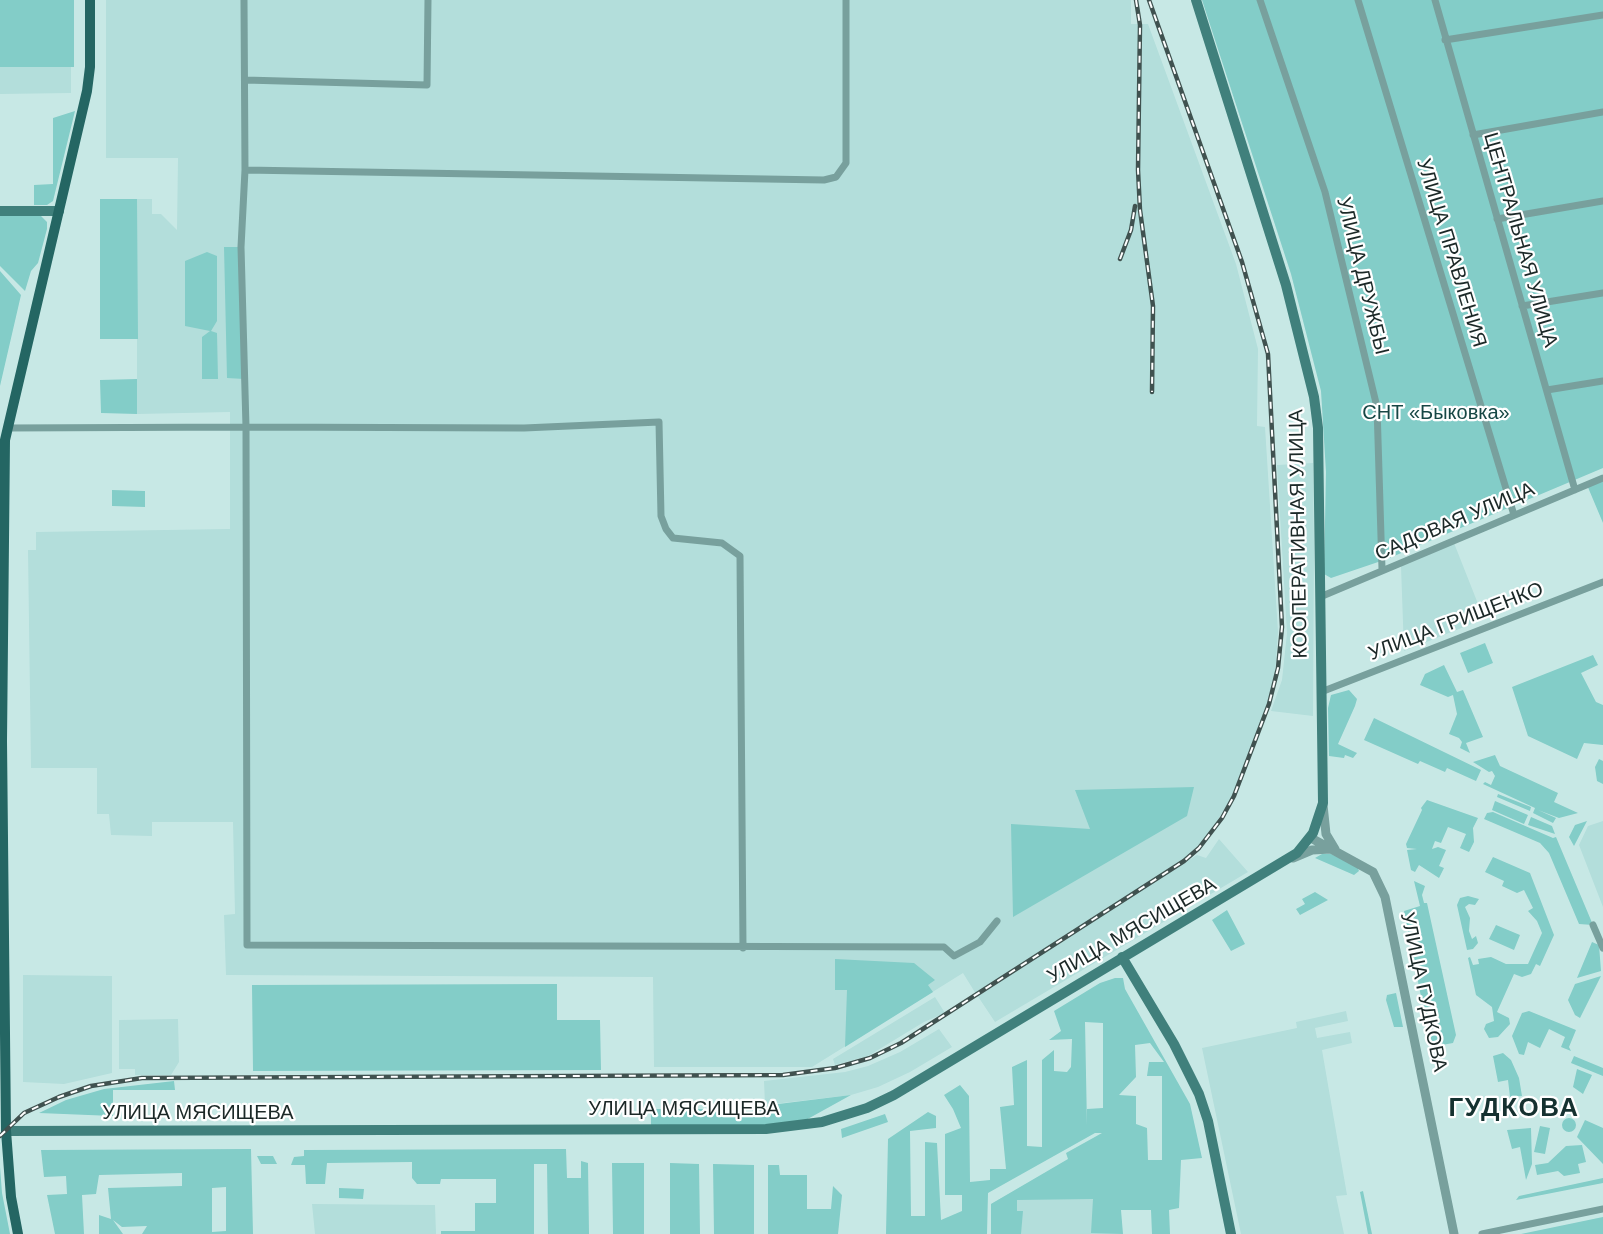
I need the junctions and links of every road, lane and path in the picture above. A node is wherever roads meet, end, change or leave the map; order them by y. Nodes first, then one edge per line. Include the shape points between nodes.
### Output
1 (90, 0) edge
2 (244, 0) edge
3 (428, 0) edge
4 (846, 0) edge
5 (1196, 0) edge
6 (1260, 0) edge
7 (1358, 0) edge
8 (1435, 0) edge
9 (1603, 15) edge
10 (1445, 40) junction
11 (245, 80) junction
12 (1603, 112) edge
13 (1473, 135) junction
14 (244, 170) junction
15 (1603, 201) edge
16 (59, 211) junction
17 (0, 212) edge
18 (1497, 219) junction
19 (1603, 293) edge
20 (1522, 306) junction
21 (1603, 381) edge
22 (1547, 390) junction
23 (246, 427) junction
24 (4, 428) edge
25 (1603, 478) edge
26 (1575, 490) junction
27 (1514, 515) junction
28 (1383, 569) junction
29 (1603, 582) edge
30 (1320, 597) junction
31 (1321, 692) junction
32 (1323, 803) junction
33 (2, 828) edge
34 (1311, 838) junction
35 (1336, 851) junction
36 (1291, 858) junction
37 (997, 921) dead end
38 (1593, 925) dead end
39 (744, 948) junction
40 (1603, 948) edge
41 (1122, 957) junction
42 (3, 1131) edge
43 (1603, 1209) edge
44 (18, 1234) edge
45 (1231, 1234) edge
46 (1454, 1234) edge
47 (1482, 1234) edge

1 - 16 main road via 89,79
2 - 11 street
3 - 11 street via 427,85
4 - 14 street via 848,153 836,177 824,180
5 - 30 main road, КООПЕРАТИВНАЯ УЛИЦА via 1286,285 1314,397
6 - 28 street, УЛИЦА ДРУЖБЫ via 1325,192 1377,407
7 - 27 street, УЛИЦА ПРАВЛЕНИЯ
8 - 10 street, ЦЕНТРАЛЬНАЯ УЛИЦА
9 - 10 street
10 - 13 street, ЦЕНТРАЛЬНАЯ УЛИЦА
11 - 14 street
12 - 13 street
13 - 18 street, ЦЕНТРАЛЬНАЯ УЛИЦА
14 - 23 street via 241,247
15 - 18 street
16 - 17 main road
16 - 24 main road
18 - 20 street, ЦЕНТРАЛЬНАЯ УЛИЦА
19 - 20 street
20 - 22 street, ЦЕНТРАЛЬНАЯ УЛИЦА
21 - 22 street
22 - 26 street, ЦЕНТРАЛЬНАЯ УЛИЦА
23 - 24 street
23 - 39 street via 524,428 659,422 661,516 666,529 673,538 722,543 740,556
23 - 39 street via 247,945
24 - 33 main road
25 - 26 street, САДОВАЯ УЛИЦА
26 - 27 street, САДОВАЯ УЛИЦА
27 - 28 street, САДОВАЯ УЛИЦА
28 - 30 street, САДОВАЯ УЛИЦА
29 - 31 street, УЛИЦА ГРИЩЕНКО
30 - 31 main road, КООПЕРАТИВНАЯ УЛИЦА
31 - 32 main road, КООПЕРАТИВНАЯ УЛИЦА
32 - 34 main road, КООПЕРАТИВНАЯ УЛИЦА
32 - 35 street via 1326,834
33 - 42 main road
34 - 35 street, УЛИЦА ГУДКОВА
34 - 36 main road, КООПЕРАТИВНАЯ УЛИЦА
35 - 36 street via 1315,849
35 - 46 street, УЛИЦА ГУДКОВА via 1373,872 1384,897
36 - 41 main road, УЛИЦА МЯСИЩЕВА
37 - 39 street via 980,942 954,956 944,947
38 - 40 street
41 - 42 main road, УЛИЦА МЯСИЩЕВА via 882,1102 795,1126
41 - 45 main road via 1174,1044 1198,1094 1208,1121
42 - 44 main road
43 - 47 street

